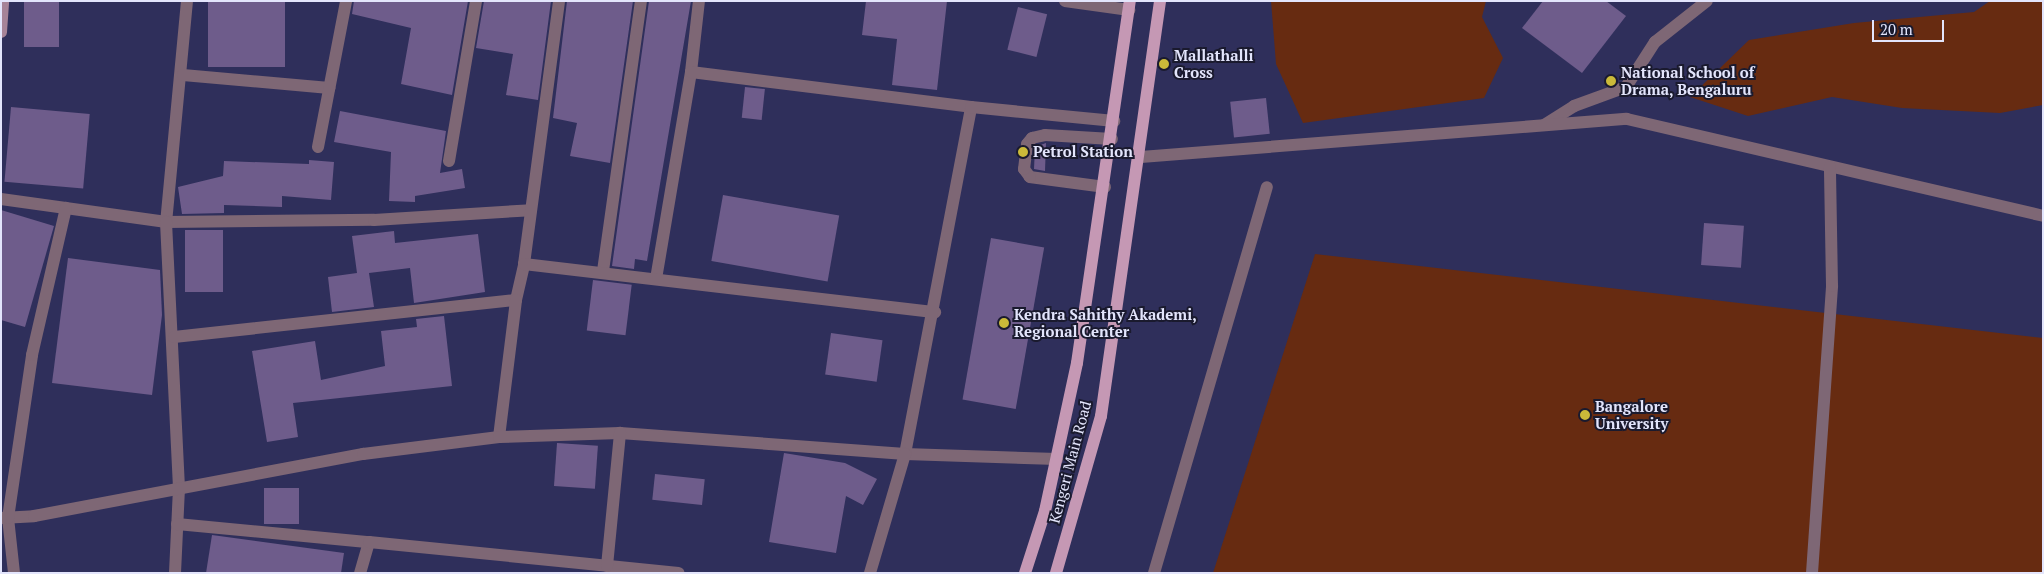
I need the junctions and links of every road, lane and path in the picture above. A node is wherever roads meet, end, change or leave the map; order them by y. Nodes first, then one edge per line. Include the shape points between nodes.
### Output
1 (3, 1) edge
2 (187, 1) edge
3 (346, 1) edge
4 (476, 1) edge
5 (560, 1) edge
6 (641, 1) edge
7 (699, 1) edge
8 (1065, 1) edge
9 (1160, 1) edge
10 (1707, 1) edge
11 (1129, 6) edge
12 (1, 32) edge
13 (691, 72) junction
14 (183, 74) junction
15 (329, 88) junction
16 (971, 107) junction
17 (1114, 121) junction
18 (1542, 127) junction
19 (1112, 139) junction
20 (318, 147) dead end
21 (1141, 157) junction
22 (449, 161) dead end
23 (1830, 167) junction
24 (1105, 187) junction
25 (1267, 187) dead end
26 (1, 200) edge
27 (66, 208) junction
28 (531, 210) junction
29 (2043, 216) edge
30 (166, 222) junction
31 (524, 264) junction
32 (603, 272) junction
33 (656, 280) junction
34 (516, 300) junction
35 (935, 312) junction
36 (174, 337) junction
37 (620, 433) junction
38 (499, 437) junction
39 (905, 454) junction
40 (1057, 459) junction
41 (179, 488) junction
42 (4, 518) edge
43 (177, 524) junction
44 (369, 542) junction
45 (607, 566) junction
46 (14, 573) edge
47 (175, 573) edge
48 (360, 573) edge
49 (678, 573) edge
50 (870, 573) edge
51 (1025, 573) edge
52 (1056, 573) edge
53 (1154, 573) edge
54 (1812, 573) edge

1 - 12 street
2 - 14 street
3 - 15 street
4 - 22 street
5 - 28 street
6 - 32 street
7 - 13 street
8 - 11 street
9 - 21 main road, Kengeri Main Road
10 - 18 street via 1655,42 1626,87 1574,106
11 - 17 main road, Kengeri Main Road
13 - 16 street
13 - 33 street
14 - 15 street
14 - 30 street
15 - 20 street
16 - 17 street
16 - 35 street
17 - 19 main road, Kengeri Main Road
18 - 21 street
18 - 23 street via 1627,119
19 - 24 main road, Kengeri Main Road
19 - 24 street via 1045,135 1032,138 1027,144 1024,169 1030,177
21 - 52 main road, Kengeri Main Road via 1102,416
23 - 29 street
23 - 54 street via 1832,286
24 - 40 main road, Kengeri Main Road via 1077,363
25 - 53 street
26 - 27 street
27 - 30 street
27 - 42 street via 32,355
28 - 30 street via 374,220
28 - 31 street
30 - 36 street
31 - 32 street
31 - 34 street
32 - 33 street
33 - 35 street
34 - 36 street
34 - 38 street
35 - 39 street
36 - 41 street
37 - 38 street
37 - 39 street
37 - 45 street
38 - 41 street via 363,454
39 - 40 street
39 - 50 street
40 - 51 main road, Kengeri Main Road
41 - 42 street
41 - 43 street
42 - 46 street
43 - 44 street
43 - 47 street
44 - 45 street
44 - 48 street
45 - 49 street

